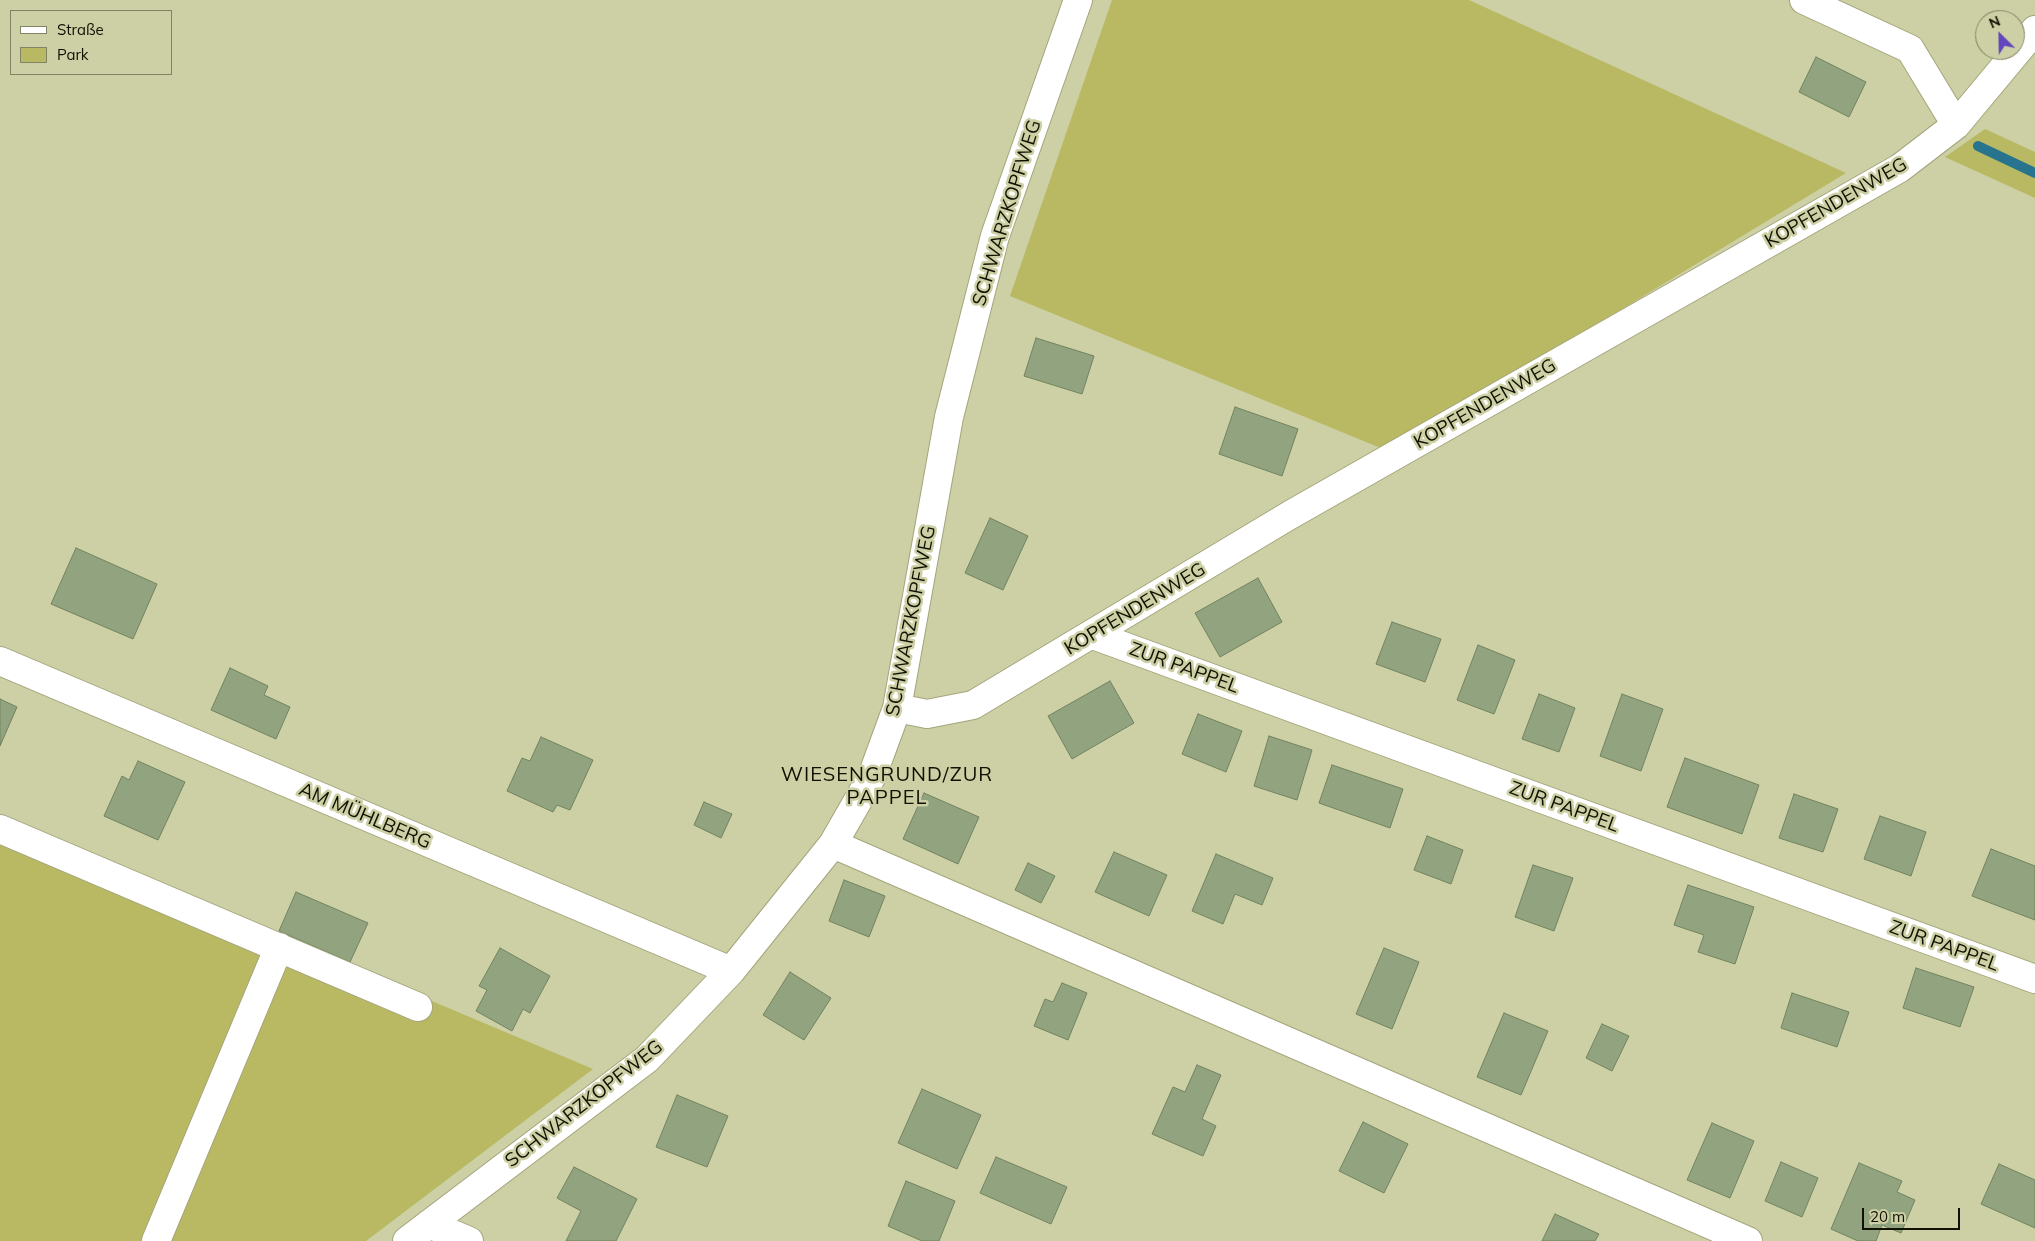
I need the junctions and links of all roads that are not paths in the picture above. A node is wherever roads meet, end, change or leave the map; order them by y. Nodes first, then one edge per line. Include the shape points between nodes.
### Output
1 (1078, 0) edge
2 (1804, 0) edge
3 (2035, 30) edge
4 (1956, 125) junction
5 (1093, 635) junction
6 (0, 661) edge
7 (897, 708) junction
8 (0, 829) edge
9 (833, 844) junction
10 (279, 947) junction
11 (731, 971) junction
12 (2035, 979) edge
13 (418, 1007) dead end
14 (429, 1224) junction
15 (156, 1241) edge
16 (407, 1241) edge
17 (469, 1241) edge
18 (1748, 1241) edge

1 - 7 street, SCHWARZKOPFWEG via 996,236 951,408
2 - 4 street via 1910,48
3 - 4 street, KOPFENDENWEG
4 - 5 street, KOPFENDENWEG via 1900,168 1290,515
5 - 7 street, KOPFENDENWEG via 972,705 927,714
5 - 12 street, ZUR PAPPEL
6 - 11 street, AM MÜHLBERG
7 - 9 street, SCHWARZKOPFWEG via 872,776
8 - 10 street
9 - 11 street, SCHWARZKOPFWEG
9 - 18 street
10 - 13 street
10 - 15 street
11 - 14 street, SCHWARZKOPFWEG via 647,1058
14 - 16 street, SCHWARZKOPFWEG
14 - 17 street

